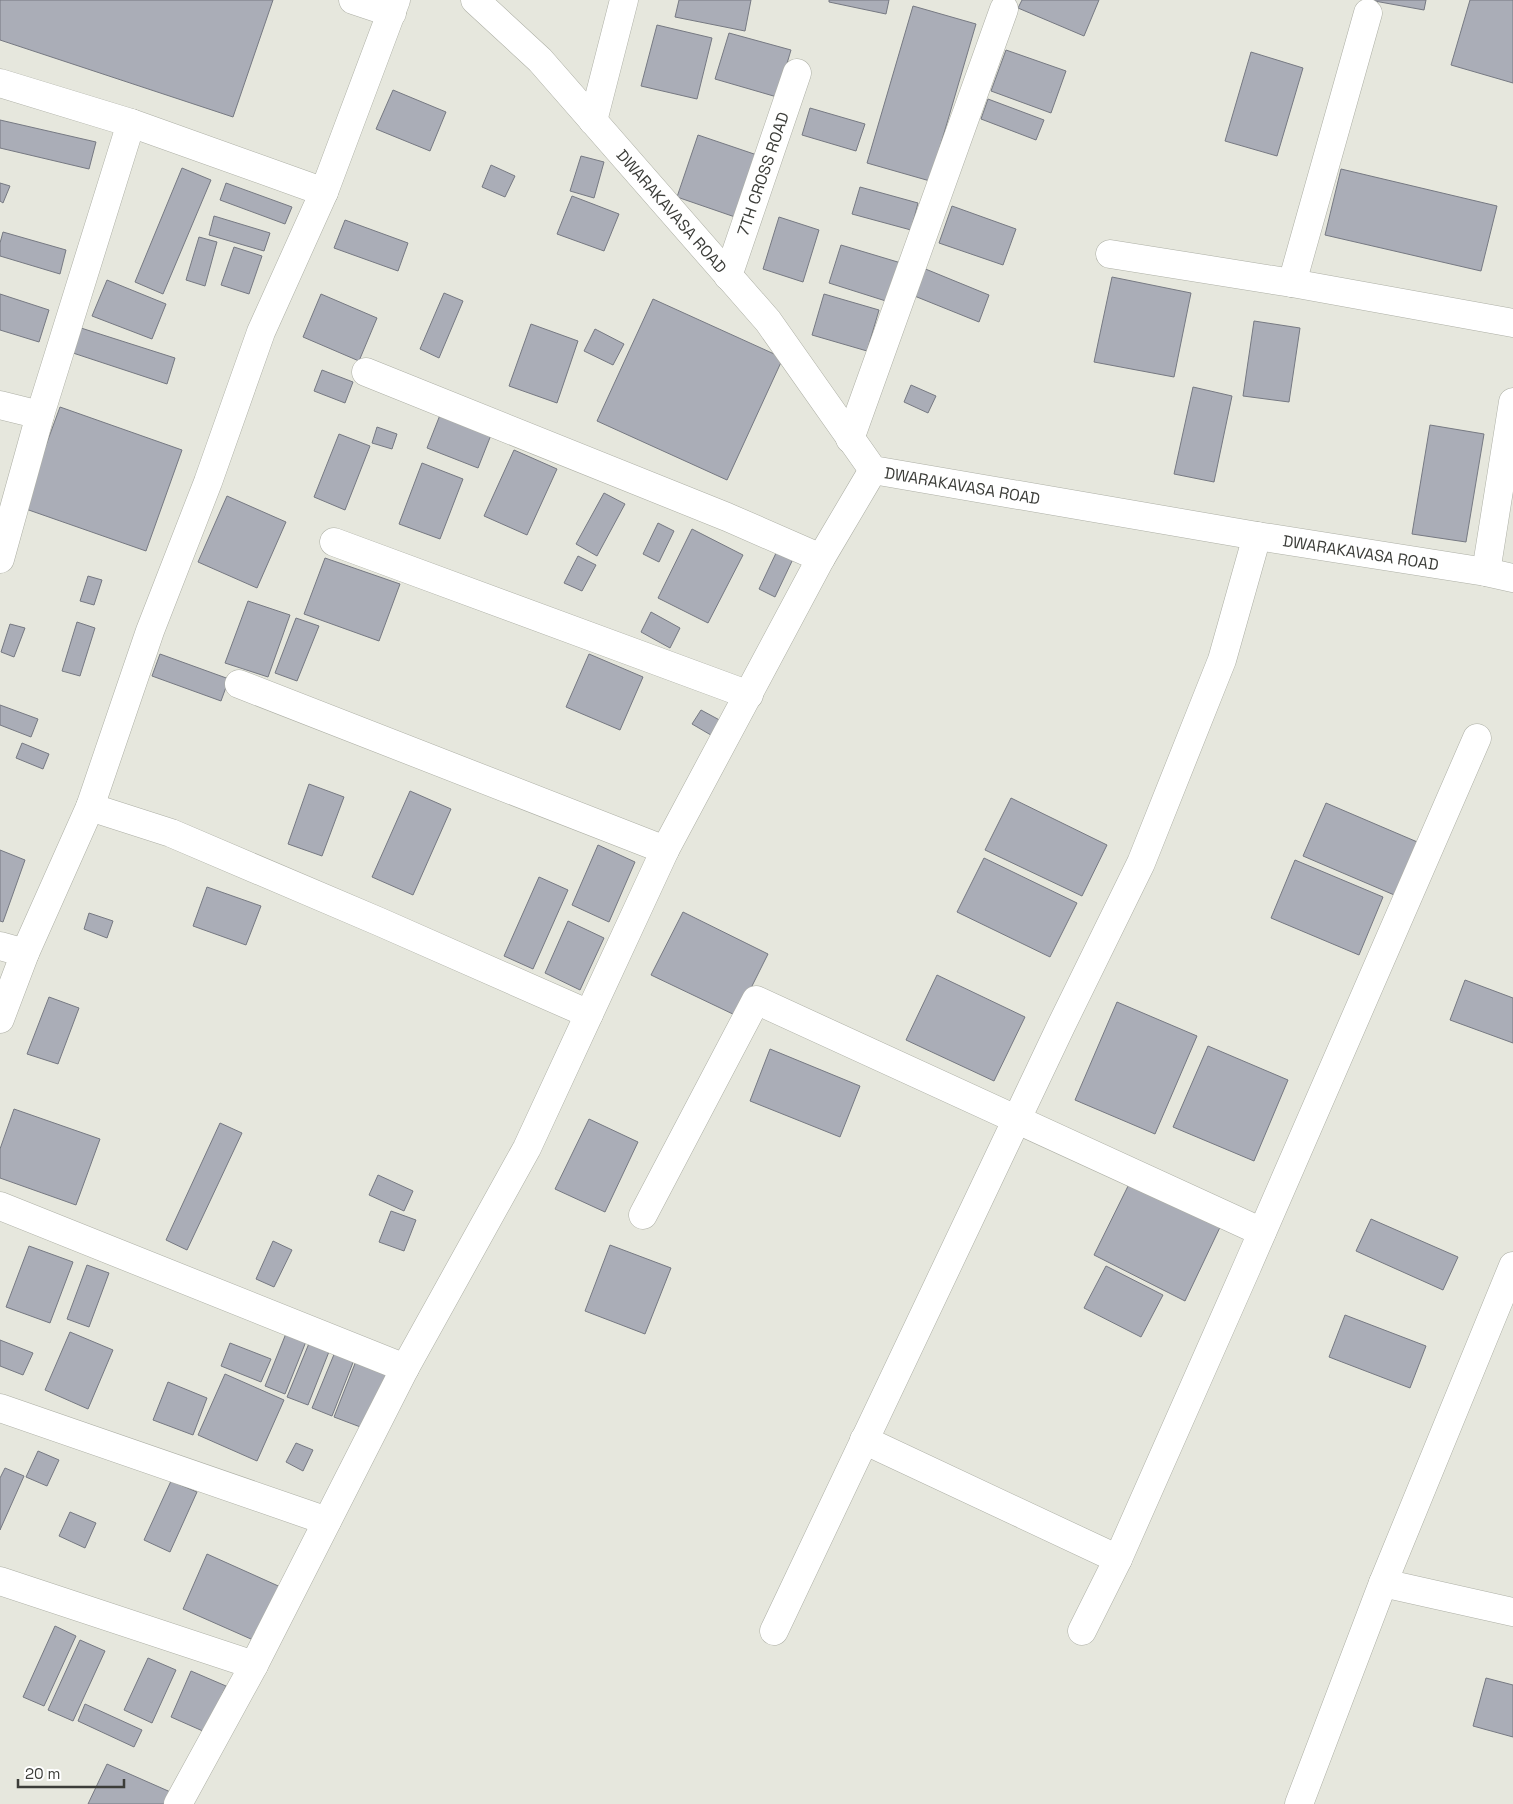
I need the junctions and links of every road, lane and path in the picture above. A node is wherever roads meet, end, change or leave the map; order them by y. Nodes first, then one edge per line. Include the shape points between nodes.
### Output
1 (354, 0) edge
2 (475, 0) edge
3 (624, 0) edge
4 (394, 7) edge
5 (1004, 9) dead end
6 (1368, 13) dead end
7 (797, 73) dead end
8 (0, 83) edge
9 (593, 122) junction
10 (131, 123) junction
11 (324, 192) junction
12 (1110, 254) dead end
13 (728, 276) junction
14 (1292, 283) junction
15 (1513, 323) edge
16 (366, 372) dead end
17 (1513, 402) edge
18 (0, 405) edge
19 (40, 415) junction
20 (850, 439) junction
21 (872, 470) junction
22 (1257, 536) junction
23 (334, 542) dead end
24 (822, 558) junction
25 (0, 559) edge
26 (1486, 572) junction
27 (1513, 578) edge
28 (239, 684) dead end
29 (749, 696) junction
30 (1477, 738) dead end
31 (90, 807) junction
32 (665, 850) junction
33 (13, 950) edge
34 (589, 1014) junction
35 (0, 1020) edge
36 (1016, 1119) junction
37 (0, 1206) edge
38 (643, 1215) dead end
39 (1262, 1232) junction
40 (1513, 1266) edge
41 (1507, 1295) edge
42 (405, 1368) junction
43 (0, 1408) edge
44 (864, 1440) junction
45 (327, 1521) junction
46 (1118, 1559) junction
47 (0, 1581) edge
48 (1383, 1584) junction
49 (1513, 1612) edge
50 (774, 1631) dead end
51 (1082, 1631) dead end
52 (254, 1665) junction
53 (178, 1804) edge
54 (1299, 1804) edge

1 - 4 street
2 - 9 street, DWARAKAVASA ROAD via 540,60
3 - 9 street
4 - 11 street
5 - 20 street
6 - 14 street
7 - 13 street, 7TH CROSS ROAD
8 - 10 street
9 - 13 street, DWARAKAVASA ROAD
10 - 11 street
10 - 19 street
11 - 31 street via 261,332 208,482 150,631
12 - 14 street
13 - 20 street, DWARAKAVASA ROAD via 768,321
14 - 15 street
16 - 24 street
17 - 26 street
18 - 19 street
19 - 25 street
20 - 21 street, DWARAKAVASA ROAD
21 - 22 street, DWARAKAVASA ROAD
21 - 24 street
22 - 26 street, DWARAKAVASA ROAD
22 - 36 street via 1222,660 1141,863
23 - 29 street
24 - 29 street
26 - 27 street, DWARAKAVASA ROAD
28 - 32 street
29 - 32 street
30 - 39 street
31 - 33 street
31 - 34 street via 180,837
32 - 34 street
33 - 35 street
34 - 42 street via 527,1148
36 - 38 street via 756,1000
36 - 39 street
36 - 44 street
37 - 42 street
39 - 46 street
40 - 41 street
41 - 48 street
42 - 45 street
43 - 45 street
44 - 46 street
44 - 50 street
45 - 52 street
46 - 51 street
47 - 52 street
48 - 49 street
48 - 54 street
52 - 53 street

